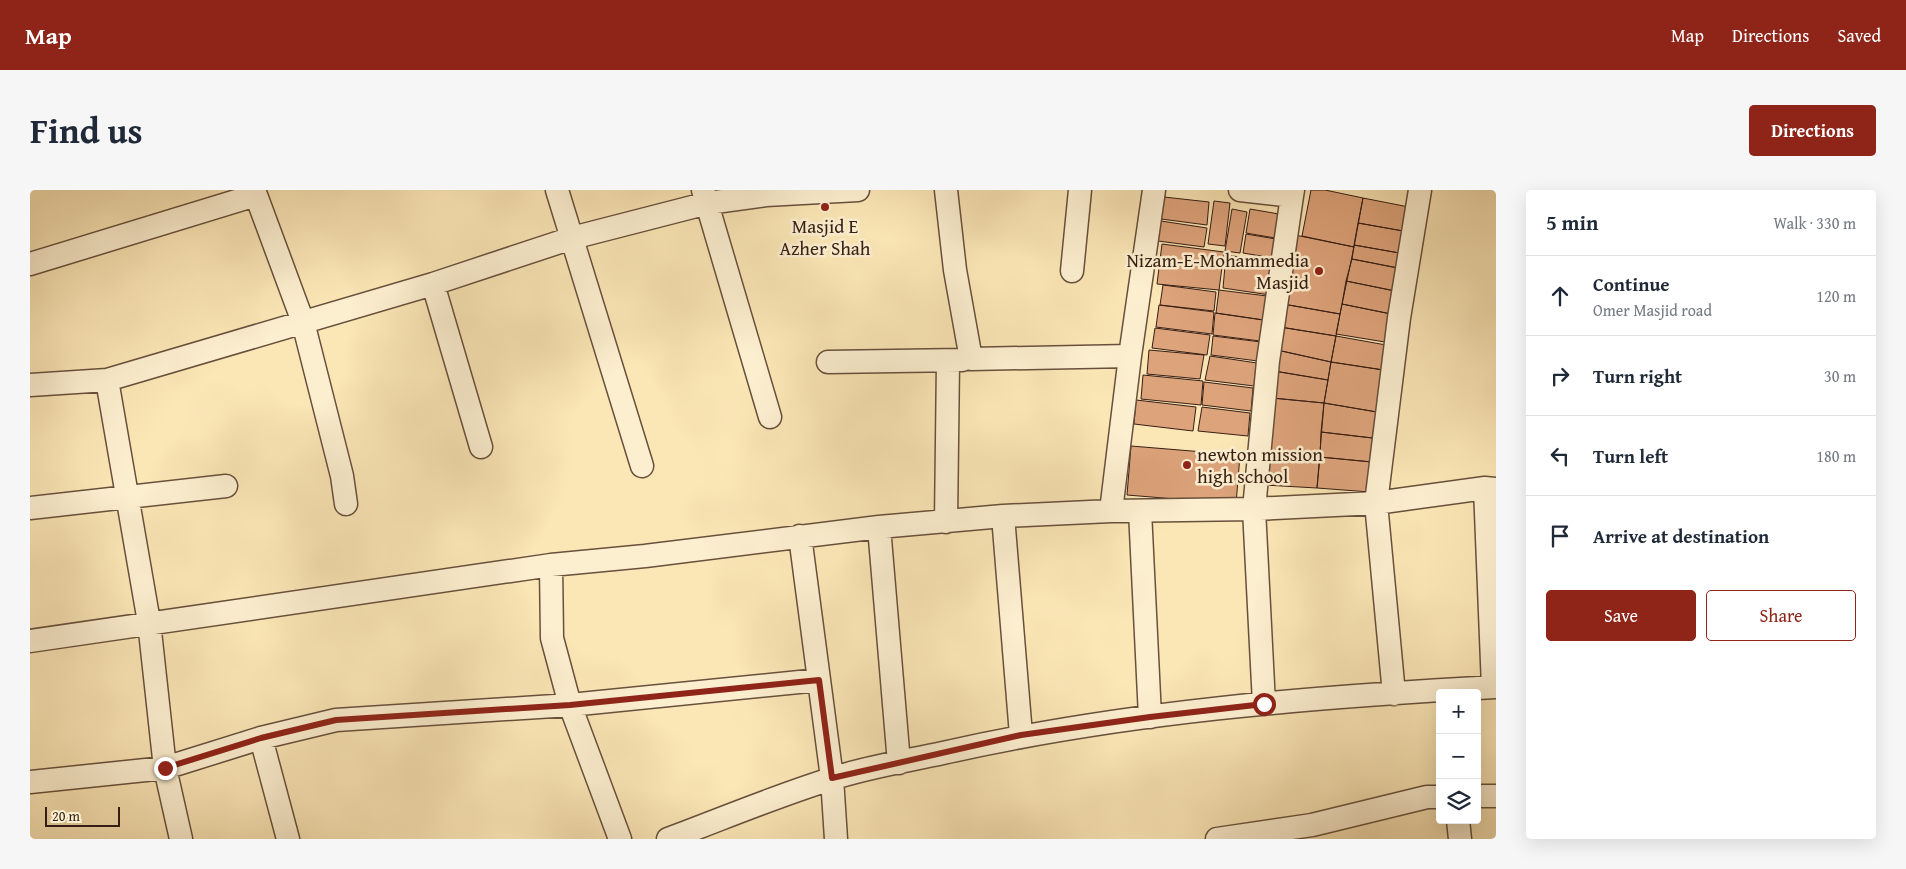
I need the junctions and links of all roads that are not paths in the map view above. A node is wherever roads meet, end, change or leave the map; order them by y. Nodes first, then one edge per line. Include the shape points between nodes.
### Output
1 (557, 190) edge
2 (858, 190) edge
3 (946, 190) edge
4 (1080, 190) edge
5 (1154, 190) edge
6 (1240, 190) edge
7 (1420, 190) edge
8 (765, 192) edge
9 (1292, 193) edge
10 (705, 196) edge
11 (572, 238) junction
12 (30, 264) edge
13 (1072, 271) dead end
14 (433, 284) junction
15 (303, 322) junction
16 (1130, 356) junction
17 (971, 359) junction
18 (948, 361) junction
19 (828, 362) dead end
20 (107, 380) junction
21 (30, 385) edge
22 (770, 418) dead end
23 (481, 447) dead end
24 (642, 466) dead end
25 (226, 486) dead end
26 (1490, 488) edge
27 (128, 497) junction
28 (1376, 503) junction
29 (346, 504) dead end
30 (30, 508) edge
31 (1254, 509) junction
32 (1111, 511) junction
33 (1140, 511) junction
34 (1003, 516) junction
35 (946, 522) junction
36 (879, 527) junction
37 (800, 536) junction
38 (550, 564) junction
39 (149, 622) junction
40 (30, 641) edge
41 (819, 680) junction
42 (1494, 687) edge
43 (1394, 694) junction
44 (1264, 704) junction
45 (570, 705) junction
46 (1150, 717) junction
47 (1021, 735) junction
48 (261, 738) junction
49 (899, 763) junction
50 (165, 768) junction
51 (832, 778) junction
52 (30, 782) edge
53 (1481, 796) edge
54 (1496, 796) edge
55 (1436, 797) edge
56 (1458, 824) edge
57 (1312, 832) edge
58 (181, 839) edge
59 (288, 839) edge
60 (620, 839) edge
61 (668, 839) edge
62 (836, 839) edge
63 (1217, 839) edge
64 (1460, 839) edge

1 - 11 street
2 - 8 street
3 - 17 street via 955,270
4 - 13 street
5 - 16 street
6 - 9 street
7 - 28 street via 1399,318
8 - 10 street
9 - 31 street via 1268,361
10 - 11 street
10 - 22 street
11 - 14 street
11 - 24 street
12 - 15 street via 256,195
14 - 15 street
14 - 23 street
15 - 20 street
15 - 29 street via 342,476
16 - 17 street
16 - 32 street
17 - 18 street
18 - 19 street
18 - 35 street
20 - 21 street
20 - 27 street
25 - 27 street
26 - 28 street
26 - 42 street
27 - 30 street
27 - 39 street
28 - 31 street
28 - 43 street
31 - 33 street
31 - 44 street
32 - 33 street
32 - 34 street
33 - 46 street
34 - 35 street
34 - 47 street
35 - 36 street
36 - 37 street
36 - 49 street
37 - 38 street via 645,556
37 - 41 street
38 - 39 street
38 - 45 street via 552,638
39 - 40 street
39 - 50 street
41 - 45 street
41 - 51 street
42 - 43 street
43 - 44 street
44 - 46 street
45 - 48 street via 336,720
45 - 60 street
46 - 47 street
47 - 49 street
48 - 50 street
48 - 59 street
49 - 51 street
50 - 52 street
50 - 58 street
51 - 61 street
51 - 62 street
53 - 54 street
55 - 57 street
56 - 64 street
57 - 63 street

